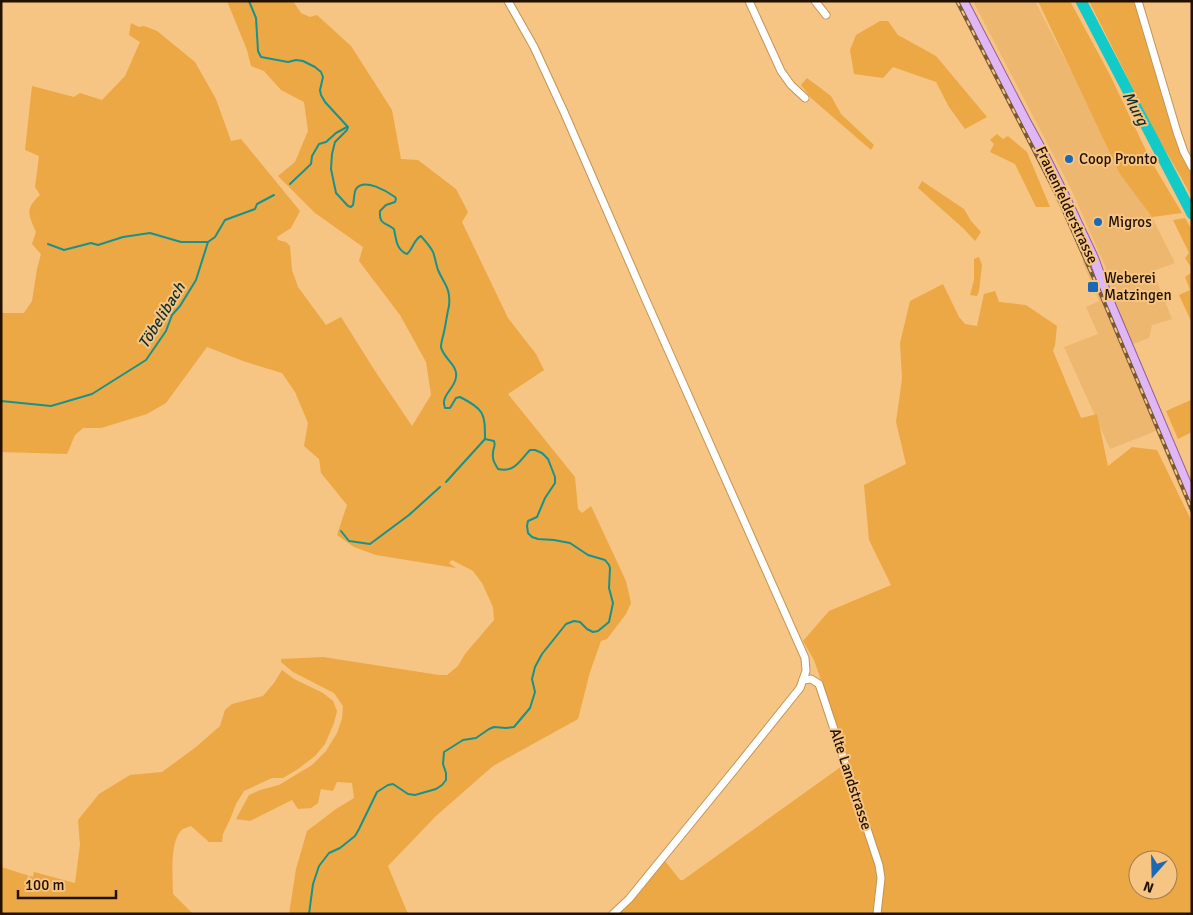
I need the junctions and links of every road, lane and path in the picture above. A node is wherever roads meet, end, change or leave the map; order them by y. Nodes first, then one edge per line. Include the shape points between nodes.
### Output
1 (508, 1) edge
2 (749, 1) edge
3 (815, 1) edge
4 (964, 1) edge
5 (1138, 1) edge
6 (826, 16) dead end
7 (805, 98) dead end
8 (1192, 167) edge
9 (1192, 497) edge
10 (803, 680) junction
11 (612, 914) edge
12 (877, 914) edge

1 - 10 street via 560,104 805,658
2 - 7 street via 781,71
3 - 6 street
4 - 9 main road, Frauenfelderstrasse via 1094,260
5 - 8 street via 1177,132
10 - 11 street via 724,784 629,899
10 - 12 street, Alte Landstrasse via 811,679 819,684 880,865

